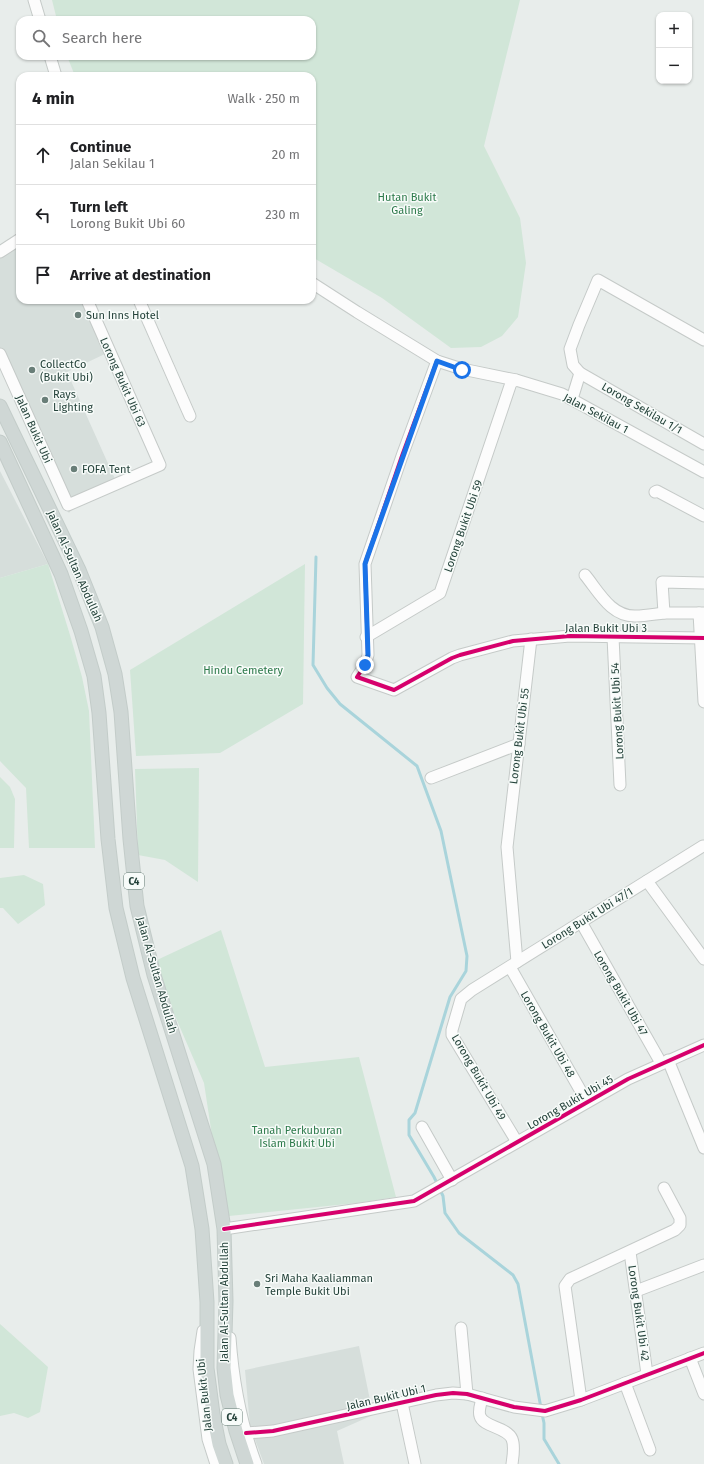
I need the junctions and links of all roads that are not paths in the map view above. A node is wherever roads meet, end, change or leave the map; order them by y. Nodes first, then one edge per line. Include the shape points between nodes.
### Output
1 (34, 0) edge
2 (39, 16) edge
3 (51, 60) edge
4 (55, 72) edge
5 (16, 242) edge
6 (0, 252) edge
7 (316, 286) edge
8 (89, 304) edge
9 (140, 304) edge
10 (704, 340) edge
11 (0, 354) edge
12 (437, 361) junction
13 (580, 373) junction
14 (516, 380) junction
15 (572, 399) junction
16 (0, 406) edge
17 (190, 416) dead end
18 (0, 442) edge
19 (704, 444) edge
20 (704, 472) edge
21 (655, 492) dead end
22 (68, 505) joint
23 (704, 516) edge
24 (585, 575) dead end
25 (704, 583) edge
26 (664, 613) junction
27 (702, 613) edge
28 (366, 637) junction
29 (613, 637) junction
30 (702, 638) edge
31 (531, 639) junction
32 (704, 702) edge
33 (518, 744) junction
34 (431, 778) dead end
35 (620, 785) dead end
36 (703, 846) dead end
37 (647, 881) junction
38 (581, 922) junction
39 (704, 959) edge
40 (513, 964) junction
41 (472, 990) joint
42 (704, 1044) edge
43 (665, 1061) junction
44 (587, 1102) junction
45 (422, 1127) dead end
46 (517, 1142) junction
47 (704, 1148) edge
48 (450, 1181) junction
49 (664, 1188) dead end
50 (224, 1229) junction
51 (630, 1252) junction
52 (704, 1265) edge
53 (636, 1292) junction
54 (226, 1301) junction
55 (207, 1302) junction
56 (461, 1328) dead end
57 (704, 1353) edge
58 (690, 1358) junction
59 (647, 1374) junction
60 (625, 1382) junction
61 (467, 1394) junction
62 (704, 1394) edge
63 (482, 1398) junction
64 (581, 1400) junction
65 (402, 1403) junction
66 (246, 1433) junction
67 (650, 1450) dead end
68 (216, 1464) edge
69 (226, 1464) edge
70 (247, 1464) edge
71 (256, 1464) edge
72 (414, 1464) edge
73 (512, 1464) edge

1 - 2 street
3 - 4 street
5 - 6 street
7 - 12 street, Jalan Sekilau 1
8 - 22 street, Lorong Bukit Ubi 63 via 160,465
9 - 17 street
10 - 13 street via 598,280 570,349 573,365
11 - 22 street, Jalan Bukit Ubi
12 - 14 street, Jalan Sekilau 1 via 462,370
12 - 28 street via 365,564
13 - 15 street
13 - 19 street, Lorong Sekilau 1/1
14 - 15 street, Jalan Sekilau 1
14 - 28 street, Lorong Bukit Ubi 59 via 511,383 440,594
15 - 20 street, Jalan Sekilau 1
16 - 50 main road, Jalan Al-Sultan Abdullah / C4 via 79,570 102,627 115,674 121,712 137,906 154,975 214,1164
18 - 55 main road, Jalan Al-Sultan Abdullah / C4 via 61,574 94,676 116,908 133,978 192,1166 202,1229
21 - 23 street
24 - 26 street via 610,606 621,614 636,616
25 - 26 street via 662,582
26 - 27 street
27 - 30 street
28 - 31 street, Jalan Bukit Ubi 3 via 367,661 357,677 394,690 460,655 513,641
29 - 30 street, Jalan Bukit Ubi 3
29 - 31 street, Jalan Bukit Ubi 3 via 570,636
29 - 35 street, Lorong Bukit Ubi 54
30 - 32 street
31 - 33 street, Lorong Bukit Ubi 55
33 - 34 street
33 - 40 street, Lorong Bukit Ubi 55 via 507,847
36 - 37 street, Lorong Bukit Ubi 47/1
37 - 38 street, Lorong Bukit Ubi 47/1
37 - 39 street
38 - 40 street, Lorong Bukit Ubi 47/1
38 - 43 street, Lorong Bukit Ubi 47
40 - 41 street, Lorong Bukit Ubi 47/1
40 - 44 street, Lorong Bukit Ubi 48
41 - 46 street, Lorong Bukit Ubi 49 via 461,999 452,1035
42 - 43 street, Lorong Bukit Ubi 45
43 - 44 street, Lorong Bukit Ubi 45
43 - 47 street, Lorong Bukit Ubi 47
44 - 46 street, Lorong Bukit Ubi 45
45 - 48 street
46 - 48 street, Lorong Bukit Ubi 45
48 - 50 street, Lorong Bukit Ubi 45 via 414,1201
49 - 51 street via 680,1218 680,1225 675,1230
50 - 54 main road, Jalan Al-Sultan Abdullah / C4
51 - 53 street, Lorong Bukit Ubi 42
51 - 64 street via 570,1279 564,1289
52 - 53 street
53 - 59 street, Lorong Bukit Ubi 42
54 - 66 street, C4 via 232,1362
54 - 70 main road, Jalan Al-Sultan Abdullah / C4 via 224,1368 227,1395
55 - 68 street, Jalan Bukit Ubi / C4 via 199,1369 208,1438
55 - 69 main road, Jalan Al-Sultan Abdullah / C4 via 207,1368 213,1414
56 - 61 street
57 - 58 street
58 - 59 street
58 - 62 street
59 - 60 street
60 - 64 street
60 - 67 street
61 - 63 street, Jalan Bukit Ubi 1
61 - 65 street, Jalan Bukit Ubi 1 via 436,1395
63 - 64 street, Jalan Bukit Ubi 1 via 530,1410 545,1411
63 - 73 street via 479,1414 482,1421 503,1431 512,1439
65 - 66 street, Jalan Bukit Ubi 1 via 273,1431
65 - 72 street
66 - 71 street, C4

